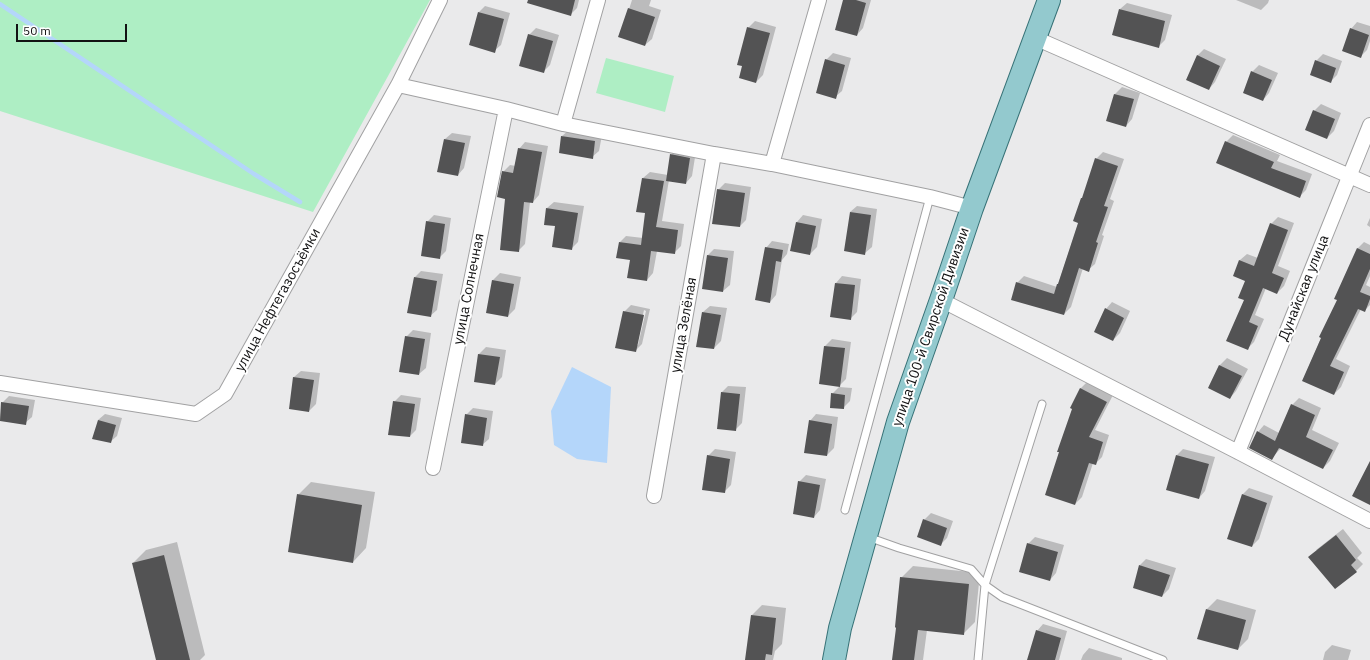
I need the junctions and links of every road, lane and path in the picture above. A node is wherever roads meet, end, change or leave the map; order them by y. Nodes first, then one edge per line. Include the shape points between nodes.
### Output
1 (440, 0) edge
2 (598, 0) edge
3 (819, 0) edge
4 (1049, 0) edge
5 (1035, 38) junction
6 (398, 85) junction
7 (506, 109) junction
8 (563, 124) junction
9 (1370, 125) edge
10 (714, 154) junction
11 (772, 164) junction
12 (1349, 176) junction
13 (1370, 185) edge
14 (930, 197) junction
15 (972, 208) junction
16 (941, 300) junction
17 (0, 383) edge
18 (1042, 404) dead end
19 (1238, 452) junction
20 (433, 468) dead end
21 (654, 496) dead end
22 (845, 510) dead end
23 (1370, 521) edge
24 (866, 537) junction
25 (985, 586) junction
26 (834, 660) edge
27 (978, 660) edge
28 (1163, 660) edge

1 - 6 street, улица Нефтегазосъёмки
2 - 8 street
3 - 11 street
4 - 5 main road, улица 100-й Свирской Дивизии
5 - 12 street
5 - 15 main road, улица 100-й Свирской Дивизии
6 - 7 street
6 - 17 street, улица Нефтегазосъёмки via 225,394 196,414
7 - 8 street
7 - 20 street, улица Солнечная
8 - 10 street
9 - 12 street, Дунайская улица
10 - 11 street
10 - 21 street, улица Зелёная
11 - 14 street
12 - 13 street
12 - 19 street, Дунайская улица
14 - 15 street
14 - 22 lane
15 - 16 main road, улица 100-й Свирской Дивизии
16 - 19 street
16 - 24 main road, улица 100-й Свирской Дивизии via 898,422
18 - 25 lane
19 - 23 street
24 - 25 lane via 971,569
24 - 26 main road, улица 100-й Свирской Дивизии via 840,628
25 - 27 lane
25 - 28 lane via 1002,597

